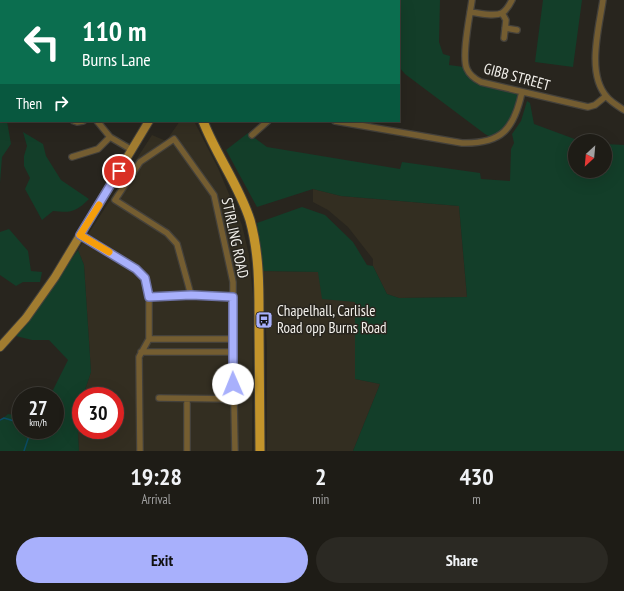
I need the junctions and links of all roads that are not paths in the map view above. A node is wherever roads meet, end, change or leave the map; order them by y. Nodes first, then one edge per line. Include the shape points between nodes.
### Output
1 (472, 0) edge
2 (512, 0) edge
3 (603, 0) edge
4 (470, 12) junction
5 (502, 13) junction
6 (505, 28) junction
7 (517, 30) dead end
8 (504, 38) dead end
9 (522, 92) junction
10 (606, 96) junction
11 (624, 110) edge
12 (98, 122) edge
13 (148, 122) edge
14 (203, 122) edge
15 (267, 122) edge
16 (341, 122) edge
17 (252, 135) dead end
18 (110, 137) junction
19 (132, 150) junction
20 (72, 157) dead end
21 (80, 235) junction
22 (191, 295) junction
23 (149, 297) junction
24 (233, 297) junction
25 (233, 339) junction
26 (149, 340) junction
27 (0, 347) edge
28 (140, 352) junction
29 (233, 352) junction
30 (159, 398) dead end
31 (186, 399) junction
32 (233, 399) junction
33 (140, 451) edge
34 (187, 451) edge
35 (235, 451) edge
36 (260, 451) edge

1 - 4 street, GIBB STREET
2 - 5 street
3 - 10 street via 595,62 596,74
4 - 5 street
4 - 9 street, GIBB STREET via 464,59 467,70 481,82
5 - 6 street via 506,20
6 - 7 street
6 - 8 street
9 - 10 street, GIBB STREET via 588,107
9 - 16 street via 506,131 474,144
10 - 11 street
12 - 18 street
13 - 19 street
14 - 36 main road via 241,199 257,253
15 - 17 street
18 - 19 street
18 - 20 street via 98,149
19 - 21 street
21 - 23 street via 136,269 145,278
21 - 27 street via 56,278
22 - 23 street
22 - 24 street
22 - 24 street, STIRLING ROAD via 177,244 167,233 115,200 140,162 174,139 214,195 233,282
23 - 26 street
24 - 25 street, STIRLING ROAD
25 - 26 street
25 - 29 street, STIRLING ROAD
26 - 28 street
28 - 29 street
28 - 33 street
29 - 32 street, STIRLING ROAD
30 - 31 street
31 - 32 street
31 - 34 street
32 - 35 street, STIRLING ROAD

